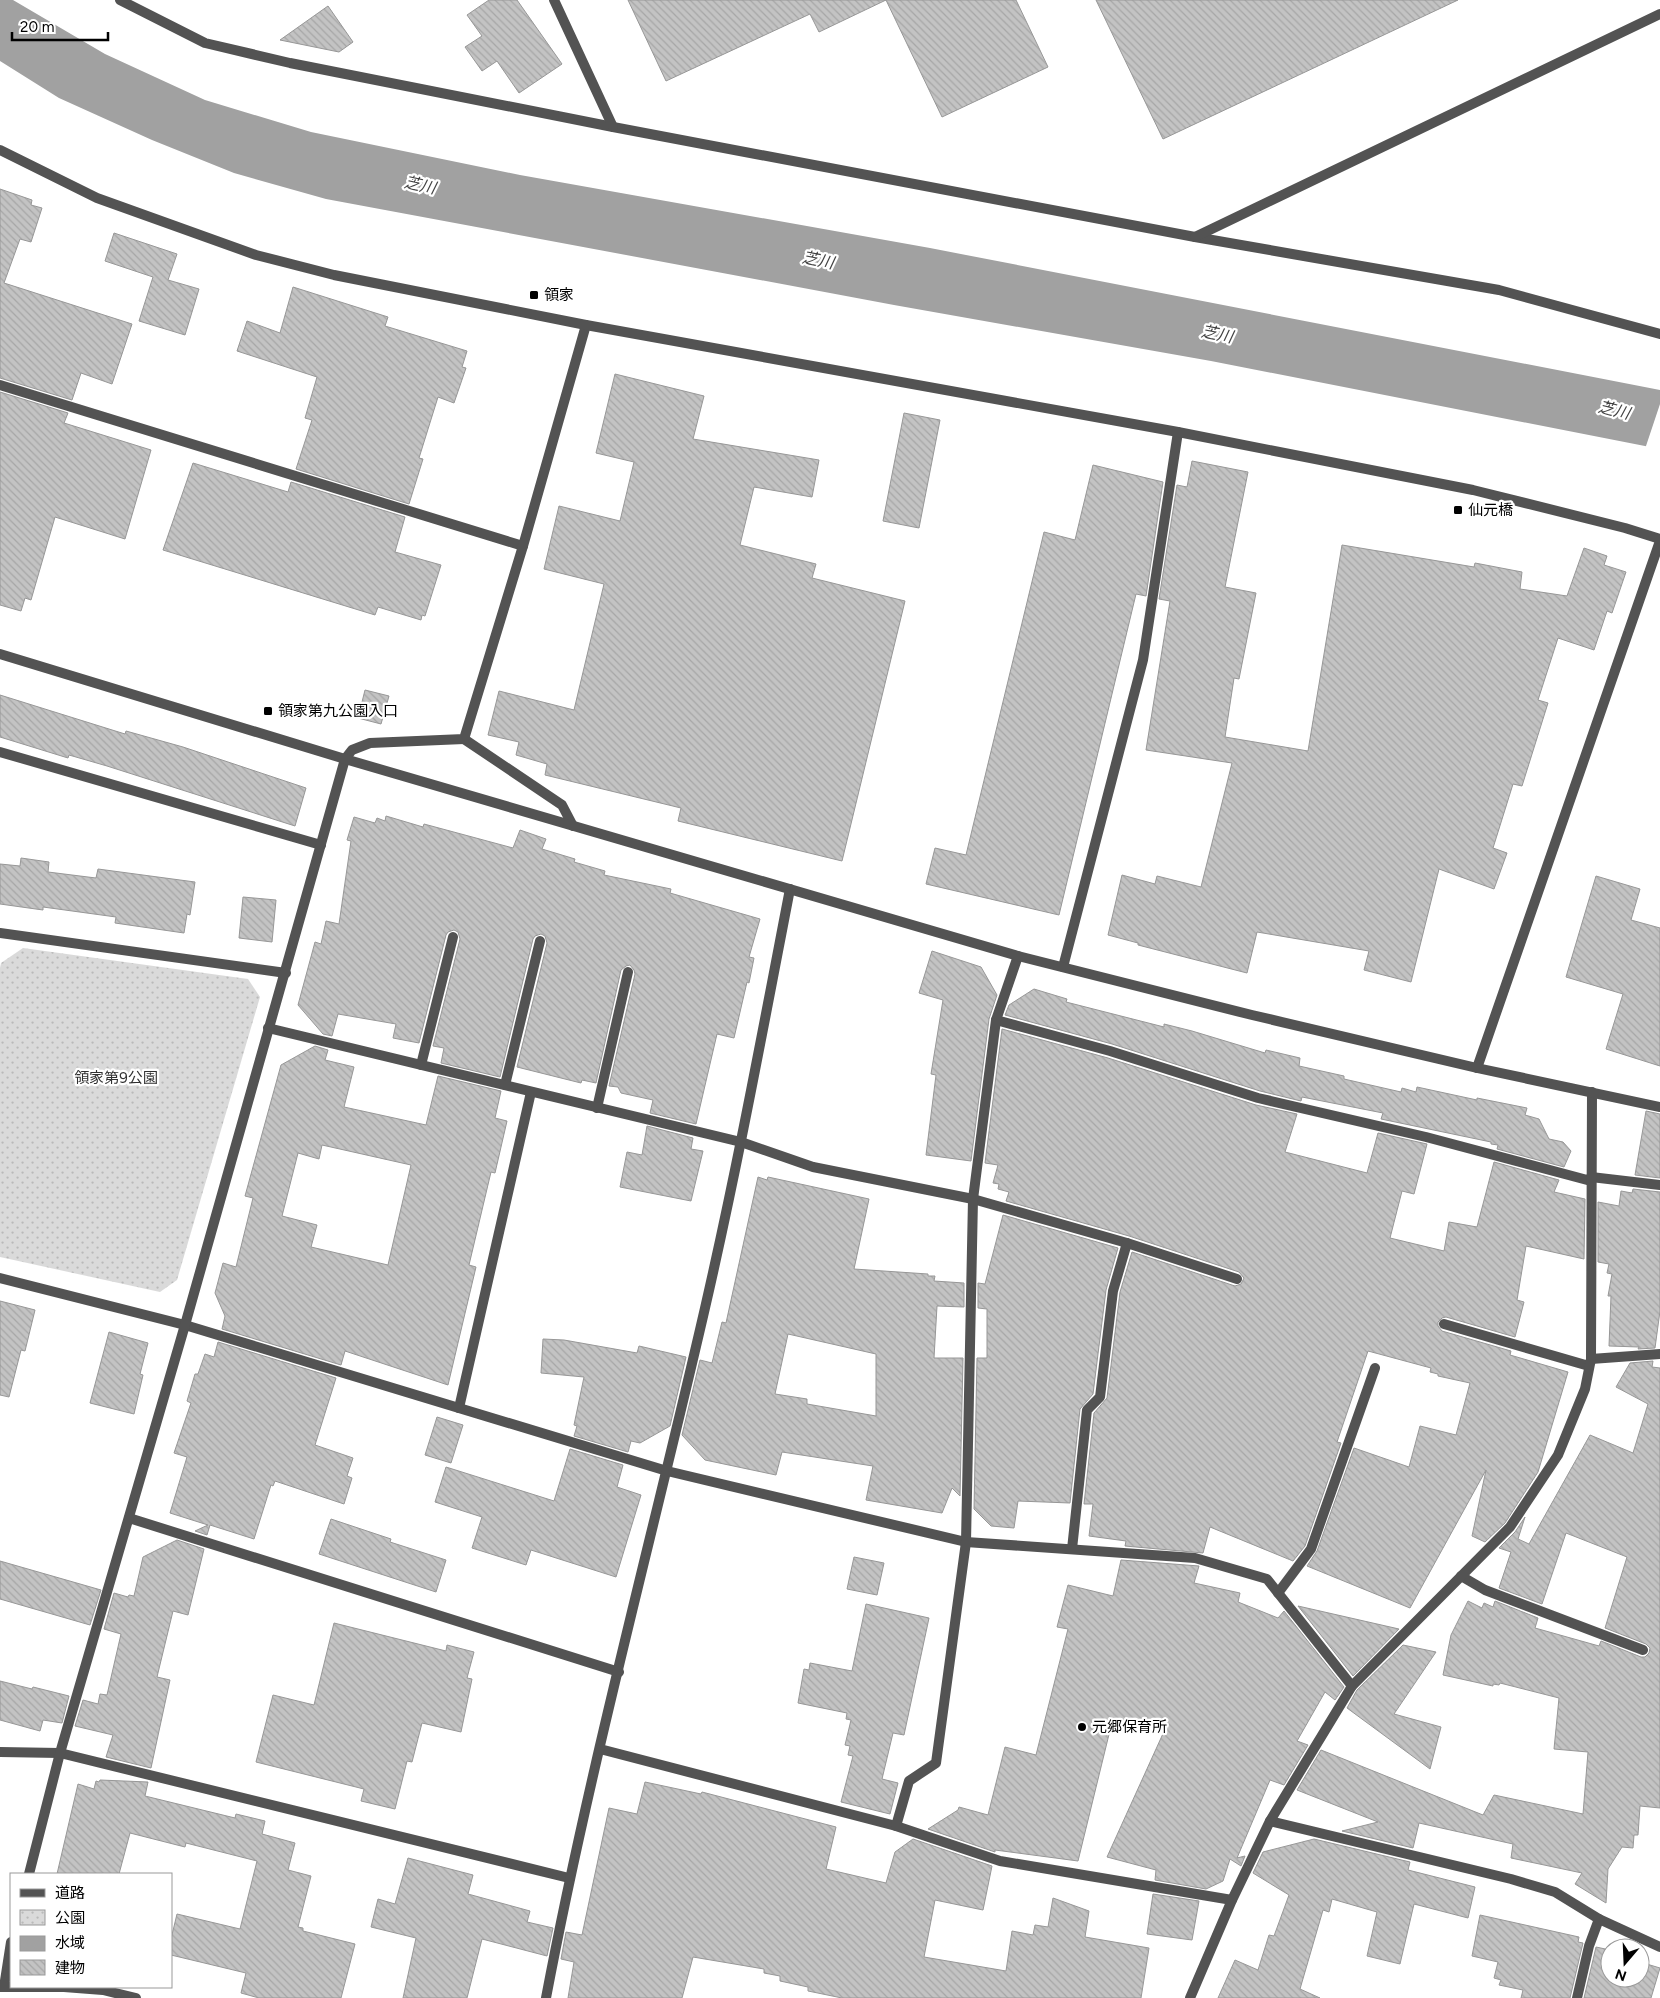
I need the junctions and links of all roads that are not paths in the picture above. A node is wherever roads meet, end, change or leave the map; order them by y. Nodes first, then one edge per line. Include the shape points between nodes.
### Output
1 (120, 0) edge
2 (554, 0) edge
3 (1660, 14) edge
4 (613, 127) junction
5 (0, 150) edge
6 (1195, 238) junction
7 (586, 325) junction
8 (1660, 334) edge
9 (0, 386) edge
10 (1178, 432) junction
11 (1660, 540) edge
12 (523, 546) junction
13 (0, 654) edge
14 (464, 739) junction
15 (0, 752) edge
16 (345, 759) junction
17 (574, 826) junction
18 (322, 845) junction
19 (790, 889) junction
20 (0, 933) edge
21 (453, 937) dead end
22 (540, 941) dead end
23 (1018, 956) junction
24 (1062, 967) junction
25 (628, 972) dead end
26 (286, 973) junction
27 (996, 1020) junction
28 (268, 1028) junction
29 (420, 1065) junction
30 (1477, 1068) junction
31 (505, 1085) junction
32 (531, 1092) junction
33 (1592, 1092) junction
34 (1660, 1107) edge
35 (597, 1108) junction
36 (741, 1142) junction
37 (1591, 1179) junction
38 (1660, 1185) edge
39 (973, 1199) junction
40 (1127, 1243) junction
41 (0, 1278) edge
42 (1237, 1279) dead end
43 (1444, 1324) dead end
44 (185, 1325) junction
45 (1660, 1354) edge
46 (1590, 1362) junction
47 (1376, 1368) dead end
48 (459, 1408) junction
49 (666, 1471) junction
50 (129, 1518) junction
51 (966, 1542) junction
52 (1072, 1550) junction
53 (1461, 1576) junction
54 (1278, 1592) junction
55 (1643, 1650) dead end
56 (619, 1672) junction
57 (1352, 1686) junction
58 (600, 1749) junction
59 (0, 1752) edge
60 (60, 1753) junction
61 (1270, 1821) junction
62 (896, 1826) junction
63 (29, 1873) edge
64 (569, 1878) junction
65 (1232, 1900) junction
66 (1599, 1919) junction
67 (10, 1947) edge
68 (1660, 1947) edge
69 (2, 1987) edge
70 (77, 1988) edge
71 (9, 1998) edge
72 (136, 1998) edge
73 (546, 1998) edge
74 (1190, 1998) edge
75 (1577, 1998) edge

1 - 4 street via 206,43 290,63
2 - 4 street
3 - 6 street
4 - 6 street
5 - 7 street via 98,198 256,255 334,275
6 - 8 street via 1498,290
7 - 10 street
7 - 12 street
9 - 12 street
10 - 11 street via 1473,490 1625,528
10 - 24 street via 1144,660
11 - 30 street
12 - 14 street
13 - 16 street
14 - 16 street via 370,743 352,750
14 - 17 street via 562,805
15 - 18 street
16 - 17 street
16 - 18 street
17 - 19 street
18 - 26 street
19 - 23 street
19 - 36 street
20 - 26 street
21 - 29 street
22 - 31 street
23 - 24 street
23 - 27 street
24 - 30 street via 1252,1016
25 - 35 street
26 - 28 street
27 - 37 street via 1110,1051 1258,1098
27 - 39 street
28 - 29 street
28 - 44 street
29 - 31 street
30 - 33 street
31 - 32 street
32 - 35 street
32 - 48 street
33 - 34 street
33 - 37 street
35 - 36 street
36 - 39 street via 813,1167
36 - 49 street
37 - 38 street
37 - 46 street
39 - 40 street
39 - 51 street
40 - 42 street
40 - 52 street via 1112,1291 1100,1397 1087,1410
41 - 44 street
43 - 46 street
44 - 48 street
44 - 50 street
45 - 46 street
46 - 53 street via 1585,1389 1558,1455 1510,1527
47 - 54 street via 1311,1549
48 - 49 street
49 - 51 street
49 - 56 street
50 - 56 street
50 - 60 street
51 - 52 street
51 - 62 street via 936,1763 909,1781
52 - 54 street via 1195,1558 1267,1579
53 - 55 street via 1485,1590
53 - 57 street
54 - 57 street
56 - 58 street
57 - 61 street
58 - 62 street
58 - 64 street
59 - 60 street
60 - 63 street
60 - 64 street
61 - 65 street
61 - 66 street via 1555,1892
62 - 65 street via 1000,1861
64 - 73 street
65 - 74 street
66 - 68 street
66 - 75 street
67 - 69 street
69 - 71 street
70 - 72 street

